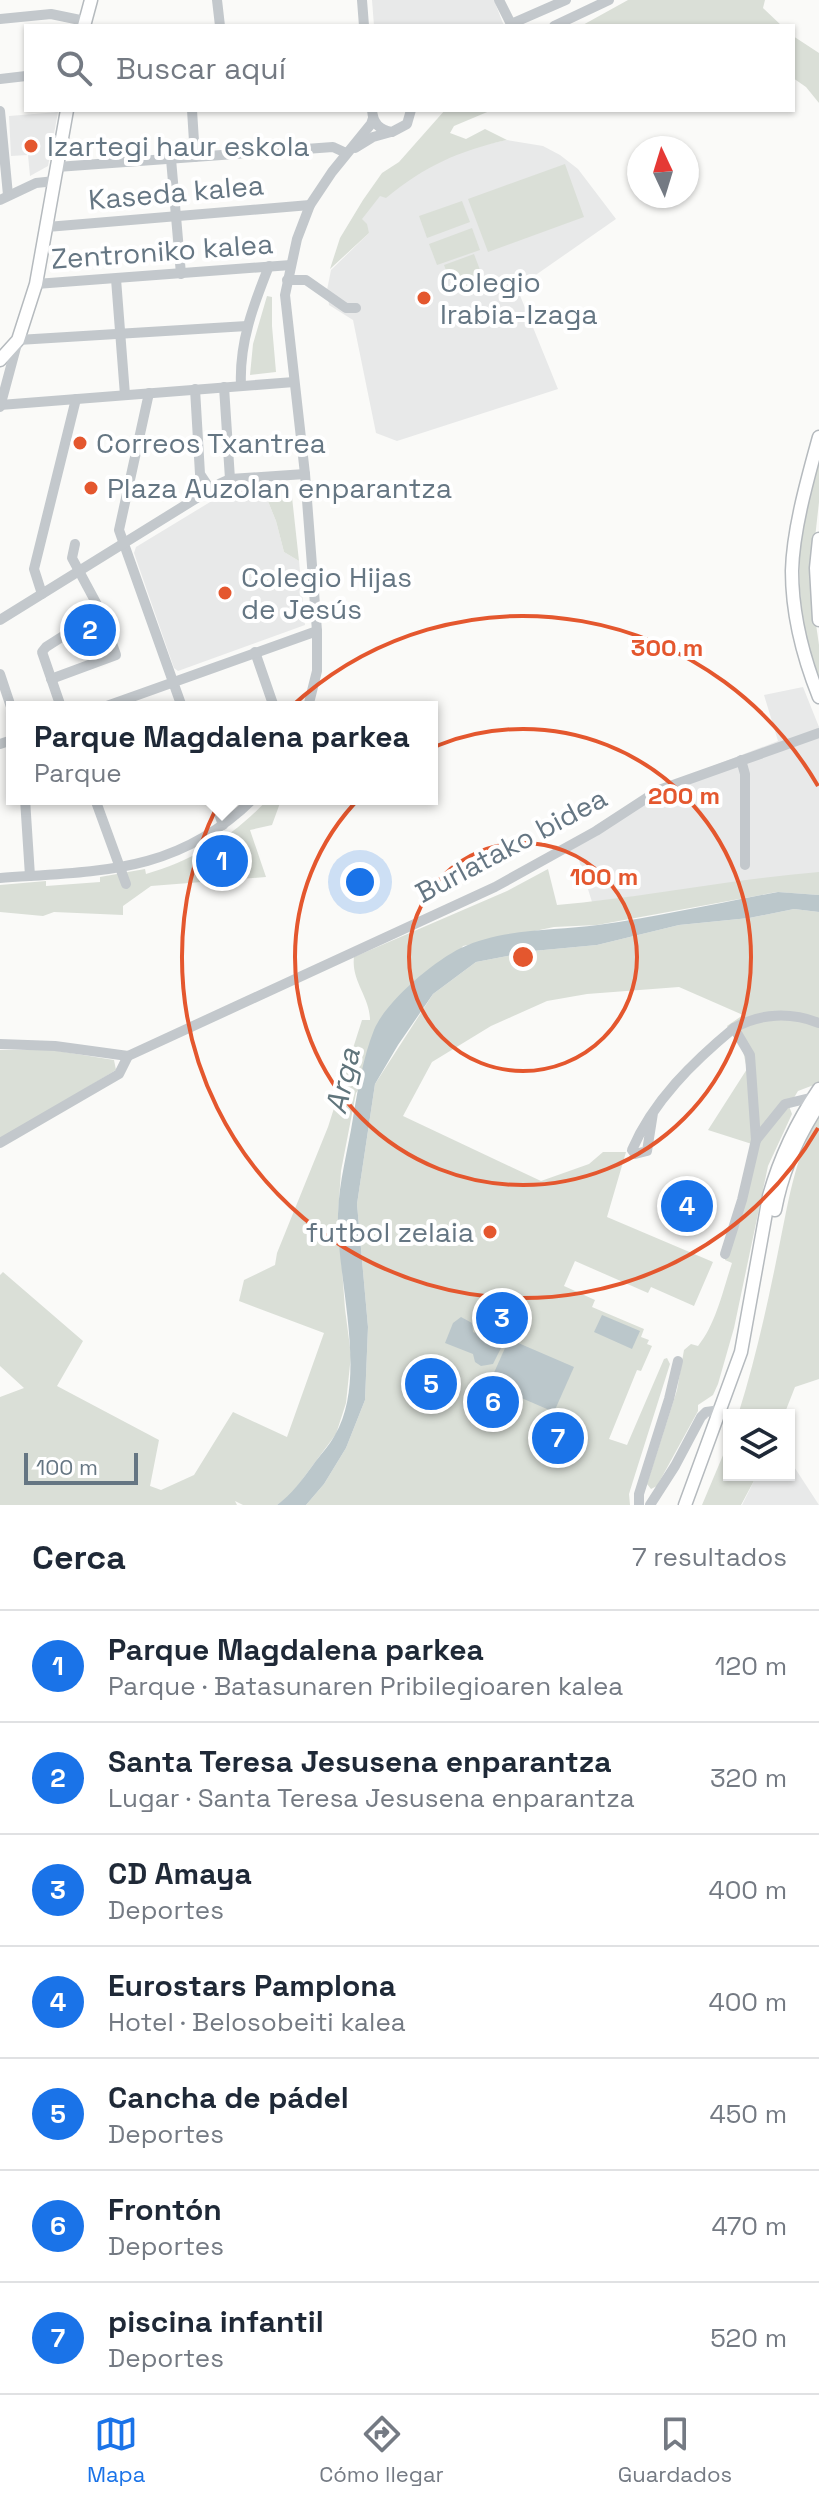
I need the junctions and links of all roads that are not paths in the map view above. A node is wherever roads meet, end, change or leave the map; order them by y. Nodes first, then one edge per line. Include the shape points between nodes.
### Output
1 (91, 0) edge
2 (217, 0) edge
3 (362, 0) edge
4 (499, 0) edge
5 (566, 0) edge
6 (609, 0) edge
7 (549, 3) edge
8 (0, 19) edge
9 (85, 24) edge
10 (220, 24) edge
11 (364, 24) edge
12 (558, 24) edge
13 (24, 76) edge
14 (0, 79) edge
15 (0, 111) edge
16 (67, 112) edge
17 (192, 112) edge
18 (412, 112) edge
19 (373, 114) edge
20 (397, 131) junction
21 (346, 153) junction
22 (195, 157) junction
23 (171, 159) junction
24 (56, 174) junction
25 (4, 198) edge
26 (310, 205) junction
27 (177, 216) junction
28 (47, 227) junction
29 (291, 265) junction
30 (269, 266) junction
31 (181, 274) junction
32 (116, 279) junction
33 (287, 280) junction
34 (36, 284) junction
35 (356, 308) dead end
36 (247, 326) junction
37 (121, 332) junction
38 (18, 340) junction
39 (1, 357) edge
40 (294, 382) junction
41 (241, 386) junction
42 (224, 387) junction
43 (195, 389) junction
44 (149, 393) junction
45 (125, 395) junction
46 (76, 399) junction
47 (0, 406) edge
48 (819, 437) edge
49 (305, 474) junction
50 (230, 479) junction
51 (210, 489) junction
52 (819, 539) edge
53 (123, 543) junction
54 (75, 544) dead end
55 (78, 571) junction
56 (42, 594) junction
57 (21, 607) junction
58 (0, 610) edge
59 (101, 612) junction
60 (0, 620) edge
61 (819, 620) edge
62 (317, 631) junction
63 (255, 652) junction
64 (0, 674) edge
65 (51, 679) junction
66 (173, 681) junction
67 (819, 697) edge
68 (9, 701) edge
69 (59, 701) edge
70 (120, 701) edge
71 (180, 701) edge
72 (272, 701) edge
73 (310, 701) edge
74 (819, 733) edge
75 (741, 760) junction
76 (25, 805) edge
77 (97, 805) edge
78 (216, 805) edge
79 (246, 805) edge
80 (223, 825) junction
81 (745, 865) dead end
82 (120, 868) junction
83 (30, 876) junction
84 (0, 878) edge
85 (126, 884) dead end
86 (819, 1023) edge
87 (734, 1028) junction
88 (0, 1044) edge
89 (128, 1056) junction
90 (817, 1097) edge
91 (804, 1112) junction
92 (653, 1113) dead end
93 (756, 1140) junction
94 (0, 1143) edge
95 (725, 1254) dead end
96 (678, 1361) dead end
97 (721, 1410) junction
98 (642, 1486) junction
99 (657, 1494) junction
100 (639, 1505) edge
101 (650, 1505) edge
102 (685, 1505) edge
103 (694, 1505) edge

1 - 9 main road
2 - 10 street
3 - 11 street
4 - 7 street via 511,24
5 - 7 street
6 - 12 street
8 - 9 street via 51,14
13 - 14 street
15 - 25 street
16 - 24 main road
17 - 22 street
18 - 20 street
19 - 20 street via 382,129
19 - 21 street via 371,124
20 - 21 street
21 - 22 street via 333,147
21 - 26 street
22 - 23 street
23 - 24 street
23 - 27 street
24 - 25 street
24 - 28 main road
26 - 27 street, Kaseda kalea
26 - 29 street
27 - 28 street, Kaseda kalea
27 - 31 street
28 - 34 main road
29 - 30 street, Zentroniko kalea
29 - 33 street
30 - 31 street, Zentroniko kalea
30 - 36 street
31 - 32 street, Zentroniko kalea
32 - 34 street, Zentroniko kalea
32 - 37 street
33 - 35 street via 306,280 346,308
33 - 40 street
34 - 38 main road
36 - 37 street
36 - 41 street
37 - 38 street
37 - 45 street
38 - 39 main road
38 - 47 street
40 - 41 street
40 - 49 street
41 - 42 street
42 - 43 street
42 - 50 street
43 - 44 street
43 - 51 street via 200,474
44 - 45 street
44 - 53 street via 119,530
45 - 46 street
46 - 47 street
46 - 56 street via 34,569
48 - 67 main road via 792,569 802,648
49 - 50 street
49 - 62 street
50 - 51 street
51 - 53 street
52 - 61 main road
53 - 55 street
53 - 66 street
54 - 55 street via 72,558
55 - 56 street
55 - 59 street
56 - 57 street
57 - 58 street
57 - 60 street
59 - 65 street via 42,652
59 - 65 street via 116,655
62 - 63 street
62 - 73 street via 317,671
63 - 66 street
63 - 72 street
64 - 68 street
65 - 69 street
66 - 70 street
66 - 71 street
74 - 75 street, Burlatako bidea
75 - 81 street
75 - 89 street, Burlatako bidea via 659,790 495,887
76 - 83 street
77 - 82 street
78 - 80 street
79 - 80 street
80 - 82 street via 179,852
82 - 83 street
82 - 85 street
83 - 84 street
86 - 87 street via 783,1015 755,1018
87 - 92 street via 668,1091
87 - 93 street via 750,1055
88 - 89 street
89 - 94 street via 119,1074
90 - 91 main road
90 - 93 street via 785,1104
90 - 103 main road via 777,1198 754,1333
91 - 93 street via 786,1108
91 - 97 main road via 773,1181 745,1335
93 - 95 street
96 - 98 street
97 - 99 street via 701,1417
97 - 102 main road
98 - 99 street via 646,1493
98 - 100 street
99 - 101 street

